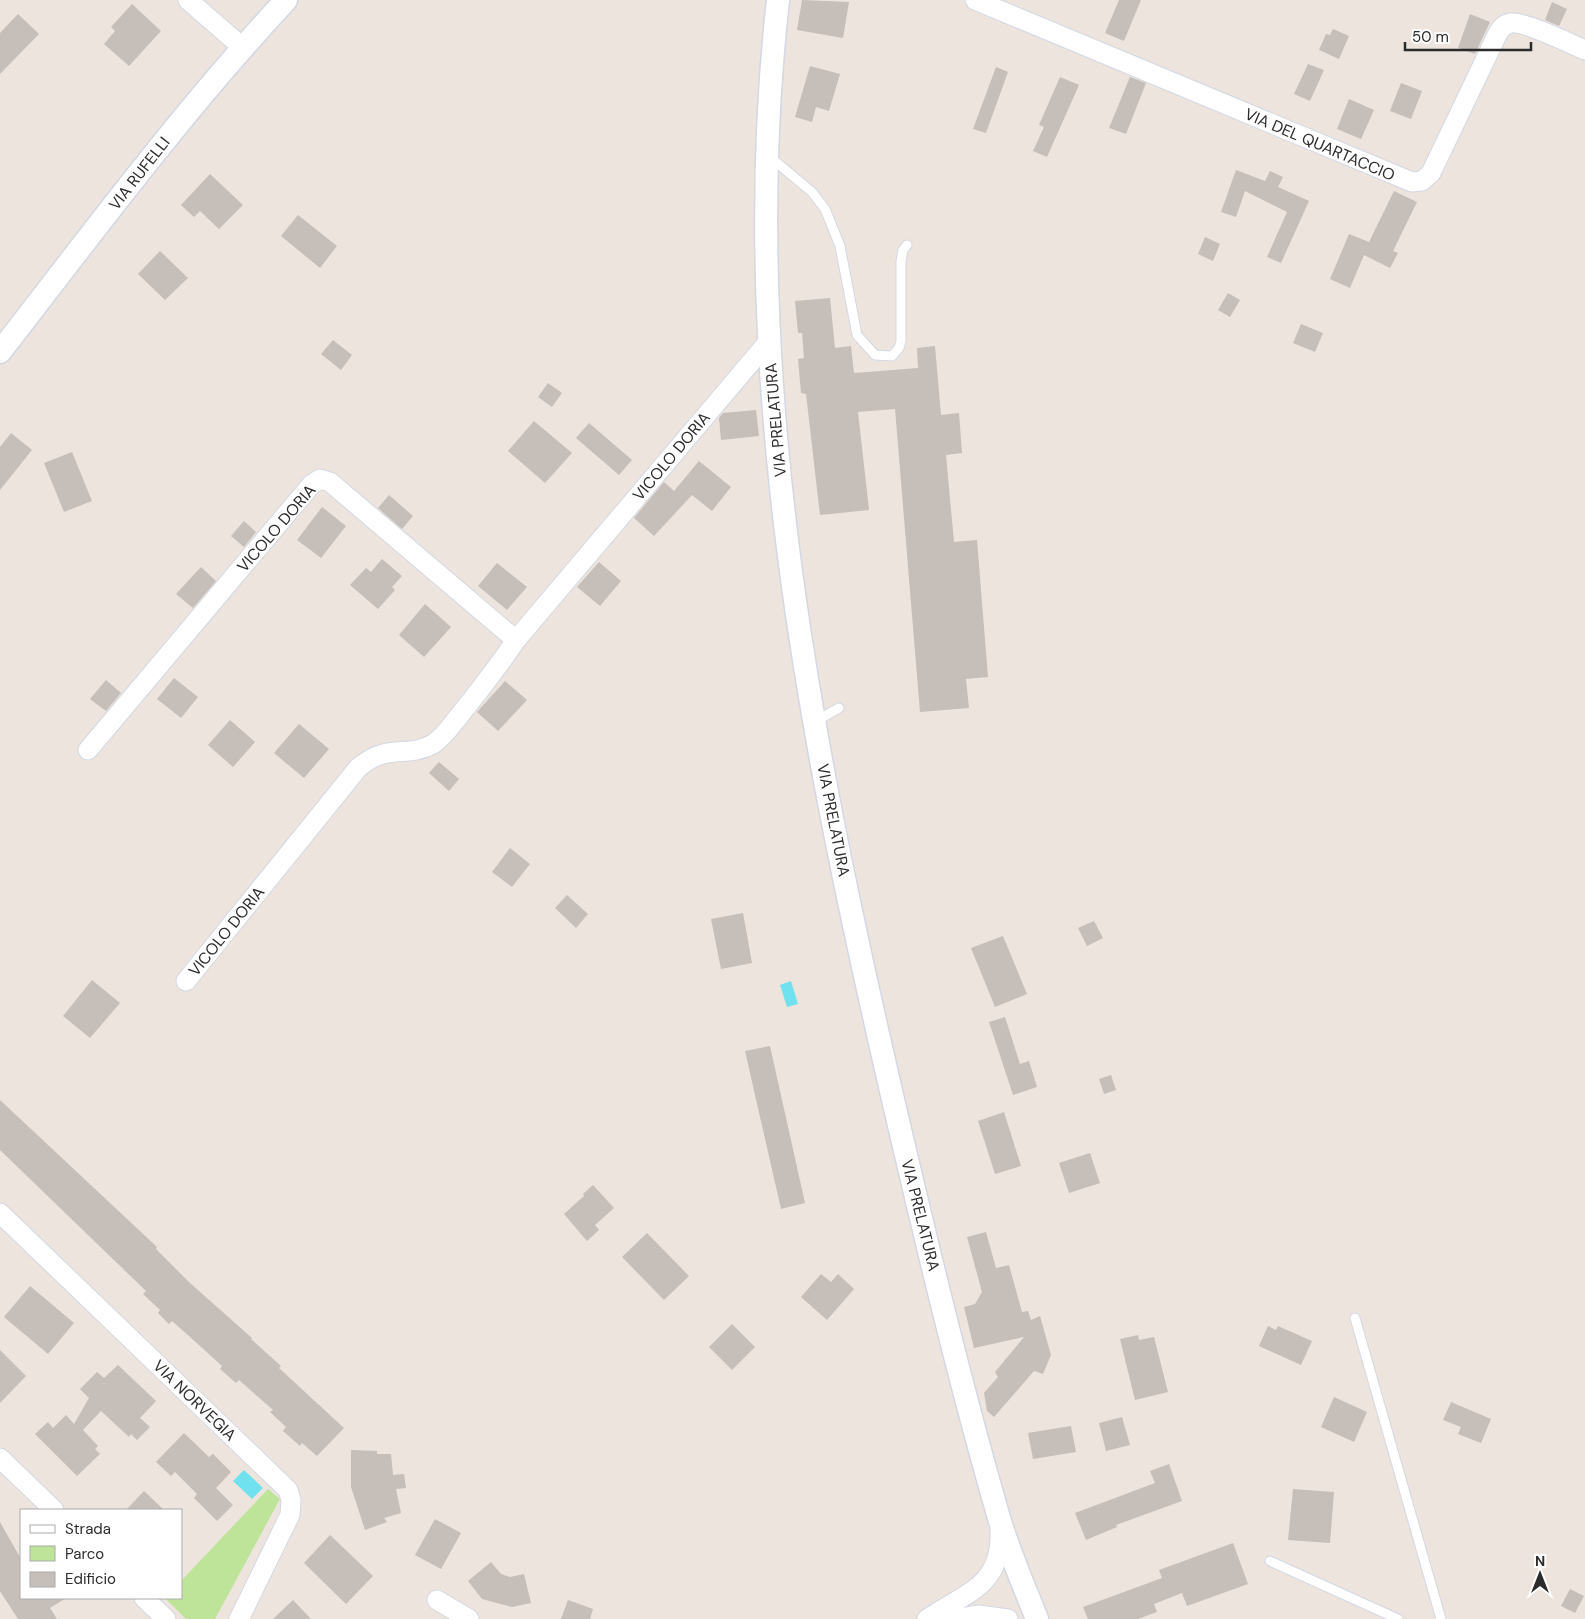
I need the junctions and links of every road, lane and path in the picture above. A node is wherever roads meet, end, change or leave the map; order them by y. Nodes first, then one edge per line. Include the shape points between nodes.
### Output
1 (188, 0) edge
2 (286, 0) edge
3 (778, 0) edge
4 (975, 0) edge
5 (242, 47) junction
6 (1585, 50) edge
7 (766, 153) junction
8 (907, 244) dead end
9 (769, 341) junction
10 (0, 352) edge
11 (516, 640) junction
12 (839, 708) dead end
13 (816, 722) junction
14 (88, 750) dead end
15 (186, 981) dead end
16 (0, 1214) edge
17 (1355, 1318) dead end
18 (0, 1458) edge
19 (53, 1509) edge
20 (1000, 1522) junction
21 (1270, 1561) dead end
22 (145, 1599) edge
23 (437, 1600) dead end
24 (166, 1619) edge
25 (239, 1619) edge
26 (469, 1619) edge
27 (927, 1619) edge
28 (954, 1619) edge
29 (1008, 1619) edge
30 (1037, 1619) edge
31 (1398, 1619) edge
32 (1441, 1619) edge

1 - 5 street
2 - 5 street, VIA RUFELLI
3 - 7 street, VIA PRELATURA
4 - 6 street, VIA DEL QUARTACCIO via 1412,182 1422,181 1431,173 1497,35 1505,25 1512,22 1523,24
5 - 10 street, VIA RUFELLI via 155,152
7 - 8 lane via 812,192 828,216 840,246 857,336 871,352 881,356 892,356 901,341 901,261
7 - 9 street, VIA PRELATURA
9 - 11 street, VICOLO DORIA
9 - 13 street, VIA PRELATURA via 783,506
11 - 14 street, VICOLO DORIA via 330,482 320,479 311,485
11 - 15 street, VICOLO DORIA via 438,741 422,748 373,756 358,768
12 - 13 lane
13 - 20 street, VIA PRELATURA via 863,970 925,1236
16 - 25 street, VIA NORVEGIA via 288,1490 290,1515
17 - 32 lane
18 - 19 street
20 - 27 street via 1000,1555 993,1570 983,1583
20 - 30 street, VIA PRELATURA
21 - 31 lane
22 - 24 street
23 - 26 street
28 - 29 street via 978,1615

